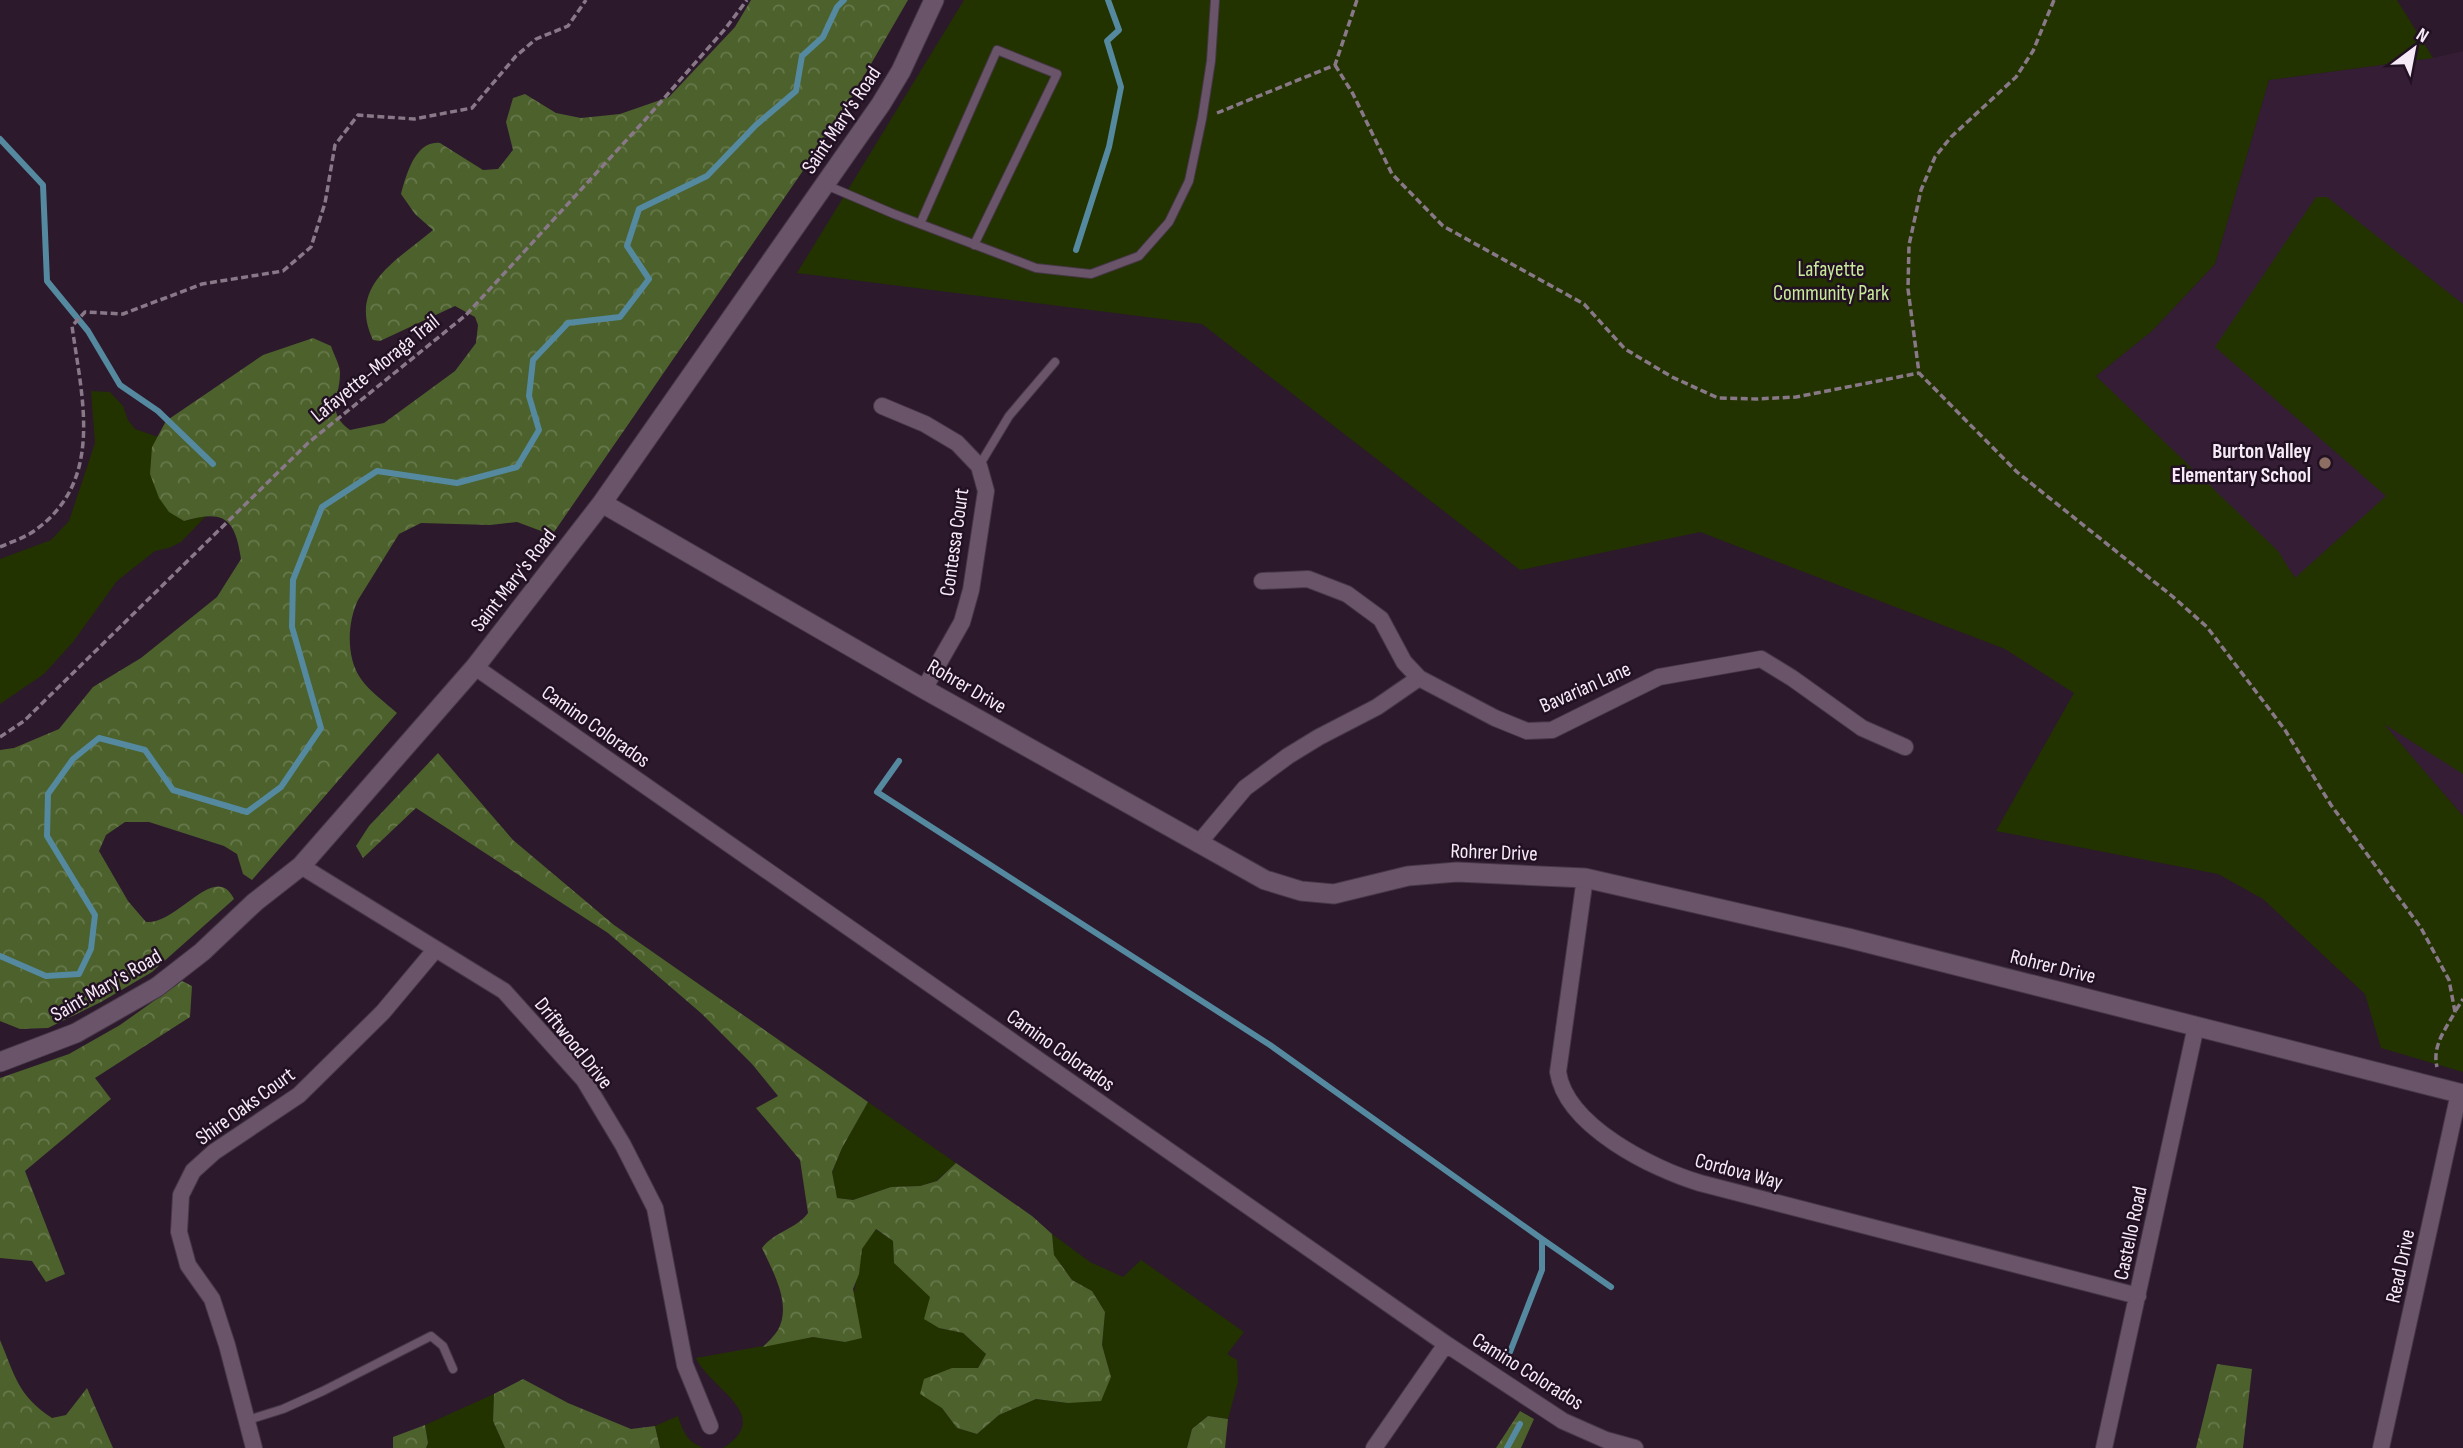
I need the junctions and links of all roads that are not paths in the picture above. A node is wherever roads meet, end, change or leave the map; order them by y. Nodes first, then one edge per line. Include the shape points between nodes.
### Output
1 (934, 0) edge
2 (1215, 0) edge
3 (825, 185) junction
4 (920, 224) junction
5 (974, 245) junction
6 (1055, 362) dead end
7 (882, 406) dead end
8 (979, 466) junction
9 (602, 503) junction
10 (1262, 581) dead end
11 (475, 667) junction
12 (1419, 678) junction
13 (924, 689) junction
14 (1905, 747) dead end
15 (1198, 844) junction
16 (301, 866) junction
17 (1586, 878) junction
18 (435, 950) junction
19 (2196, 1026) junction
20 (0, 1062) edge
21 (2461, 1094) edge
22 (2138, 1296) junction
23 (1446, 1344) junction
24 (453, 1368) dead end
25 (248, 1420) junction
26 (710, 1426) dead end
27 (254, 1448) edge
28 (1374, 1448) edge
29 (1635, 1448) edge
30 (2104, 1448) edge
31 (2381, 1448) edge

1 - 3 street, Saint Mary's Road via 901,71
2 - 5 lane via 1211,61 1189,181 1169,222 1139,256 1091,274 1037,268
3 - 4 lane
3 - 9 street, Saint Mary's Road
4 - 5 lane
4 - 5 lane via 997,50 1057,74
6 - 8 lane via 1009,416
7 - 8 street, Contessa Court via 957,443
8 - 13 street, Contessa Court via 986,491 971,590 962,622
9 - 11 street, Saint Mary's Road
9 - 13 street, Rohrer Drive
10 - 12 street via 1308,579 1347,594 1381,620 1404,662
11 - 16 street, Saint Mary's Road
11 - 23 street, Camino Colorados
12 - 14 street, Bavarian Lane via 1527,731 1552,730 1659,677 1761,659 1862,728
12 - 15 street via 1377,707 1287,756 1245,788
13 - 15 street, Rohrer Drive
15 - 17 street, Rohrer Drive via 1265,880 1301,891 1334,894 1408,876 1457,872
16 - 18 street, Driftwood Drive
16 - 20 street, Saint Mary's Road via 157,988 76,1033
17 - 19 street, Rohrer Drive
17 - 22 street, Cordova Way via 1558,1072 1568,1100 1616,1143 1674,1175 1700,1183
18 - 25 street, Shire Oaks Court via 383,1012 299,1095 214,1152 193,1171 181,1195 179,1232 188,1265 212,1299
18 - 26 street, Driftwood Drive via 504,991 583,1080 622,1145 655,1208 685,1365
19 - 21 street, Rohrer Drive
19 - 22 street, Castello Road
21 - 31 street, Read Drive
22 - 30 street, Castello Road
23 - 28 street
23 - 29 street, Camino Colorados via 1563,1421
24 - 25 lane via 443,1346 431,1336 323,1391
25 - 27 street, Shire Oaks Court

